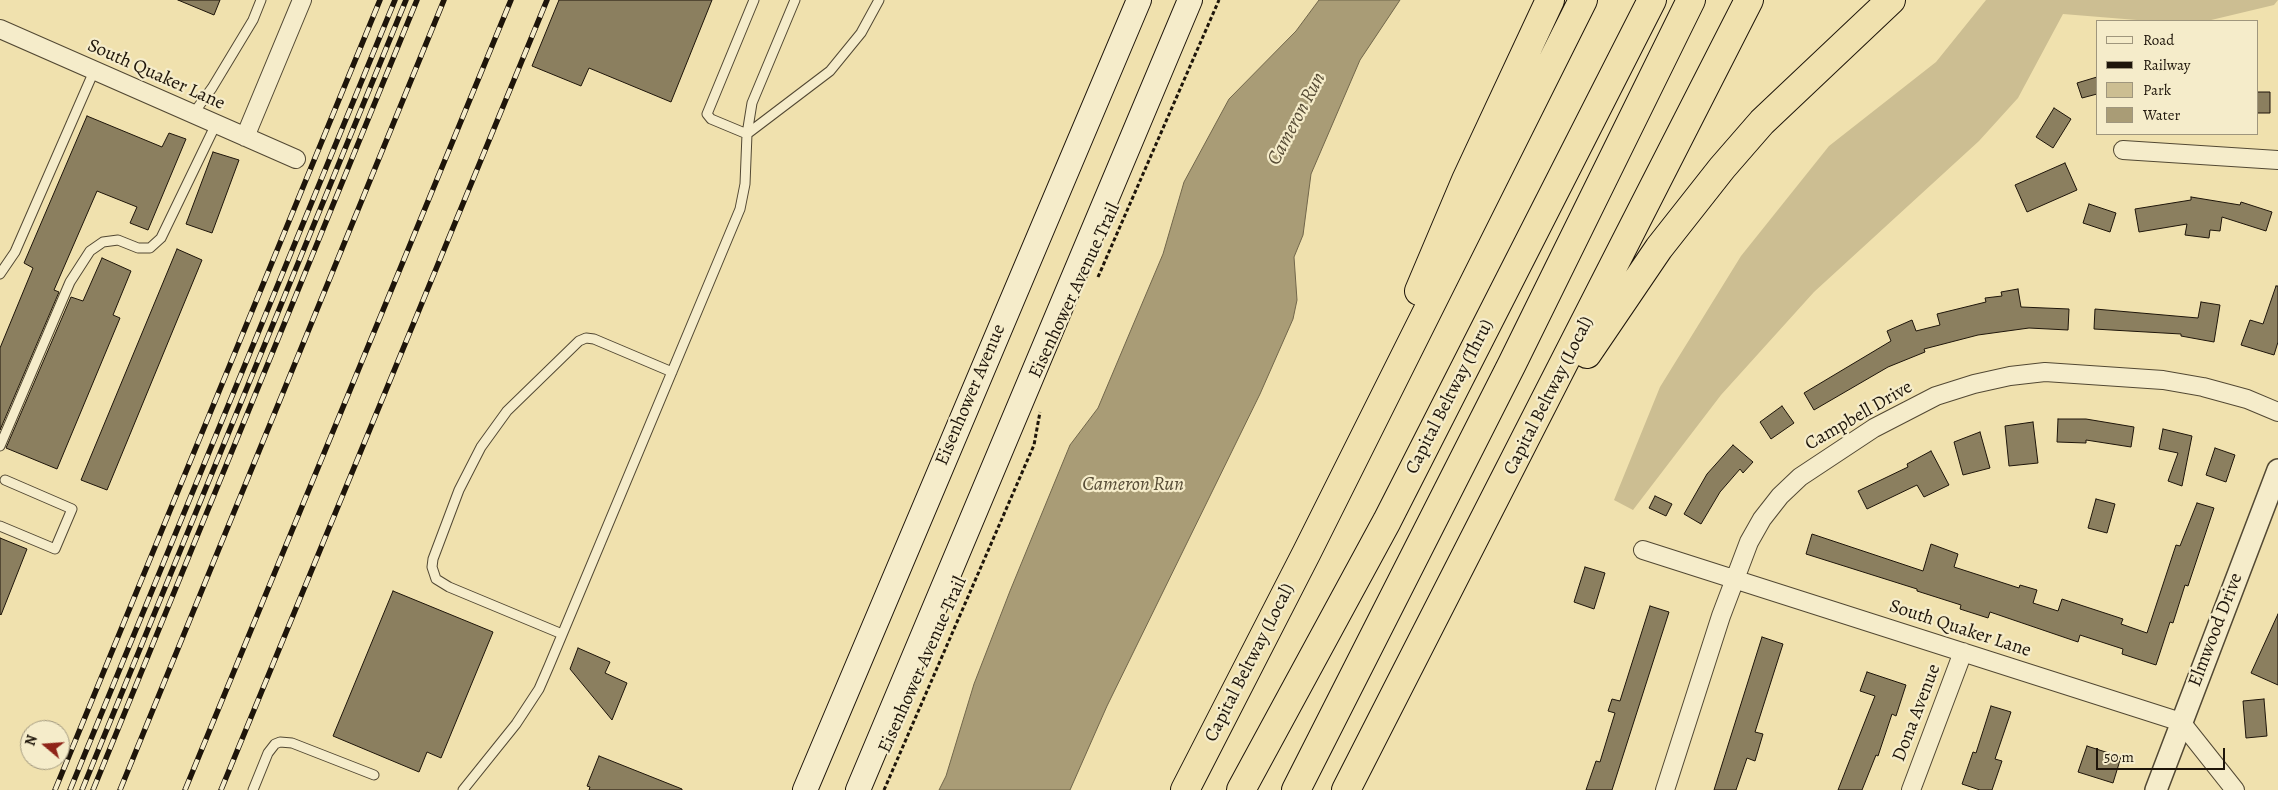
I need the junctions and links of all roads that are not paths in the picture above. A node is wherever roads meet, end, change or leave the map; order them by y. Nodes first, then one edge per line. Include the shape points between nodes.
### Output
1 (261, 0) edge
2 (302, 0) edge
3 (754, 0) edge
4 (794, 0) edge
5 (879, 0) edge
6 (1139, 0) edge
7 (1190, 0) edge
8 (1550, 0) edge
9 (1583, 0) edge
10 (1652, 0) edge
11 (1690, 0) edge
12 (1749, 0) edge
13 (1891, 0) edge
14 (1907, 0) edge
15 (0, 29) edge
16 (1847, 42) junction
17 (94, 70) junction
18 (193, 114) junction
19 (216, 124) junction
20 (748, 134) junction
21 (245, 137) junction
22 (2123, 150) dead end
23 (296, 159) dead end
24 (2278, 160) edge
25 (0, 274) edge
26 (672, 372) junction
27 (2278, 412) edge
28 (0, 446) edge
29 (1511, 470) junction
30 (2278, 470) edge
31 (5, 480) dead end
32 (0, 526) edge
33 (1643, 550) dead end
34 (1307, 552) junction
35 (1735, 579) junction
36 (562, 634) junction
37 (1963, 652) junction
38 (2181, 722) junction
39 (374, 775) dead end
40 (253, 790) edge
41 (463, 790) edge
42 (805, 790) edge
43 (858, 790) edge
44 (1185, 790) edge
45 (1241, 790) edge
46 (1296, 790) edge
47 (1346, 790) edge
48 (1665, 790) edge
49 (1911, 790) edge
50 (2156, 790) edge
51 (2235, 790) edge

1 - 18 lane via 253,20
2 - 21 street
3 - 20 lane via 707,114
4 - 20 lane via 754,97
5 - 20 lane via 861,33 830,71
6 - 42 main road, Eisenhower Avenue
7 - 43 main road
8 - 34 highway via 1466,180
9 - 34 highway, Capital Beltway (Local)
10 - 45 highway, Capital Beltway (Thru) via 1386,521
11 - 46 highway via 1512,364
12 - 29 highway, Capital Beltway (Local)
13 - 16 highway
14 - 16 highway
15 - 17 street, South Quaker Lane
16 - 29 highway via 1762,122 1688,209 1622,301
17 - 18 street, South Quaker Lane
17 - 25 lane via 15,252
18 - 19 street, South Quaker Lane
19 - 21 street, South Quaker Lane
19 - 28 lane via 161,238 150,248 138,248 118,240 103,242 90,252 70,282
20 - 26 lane via 740,210
21 - 23 street, South Quaker Lane
22 - 24 street
26 - 36 lane
26 - 36 lane via 594,339 579,340 507,411 481,447 459,490 433,559 436,579
27 - 35 street, Campbell Drive via 2247,399 2163,380 2045,372 1974,384 1936,396 1903,412 1800,477 1762,519
29 - 47 highway, Capital Beltway (Local)
30 - 38 street, Elmwood Drive
31 - 32 lane via 72,509 55,549
33 - 35 street, South Quaker Lane
34 - 44 highway, Capital Beltway (Local)
35 - 37 street, South Quaker Lane
35 - 48 street, Campbell Drive
36 - 41 lane via 534,696 510,733
37 - 38 street, South Quaker Lane
37 - 49 street, Dona Avenue
38 - 50 street, Elmwood Drive
38 - 51 street
39 - 40 lane via 292,743 280,742 268,753

